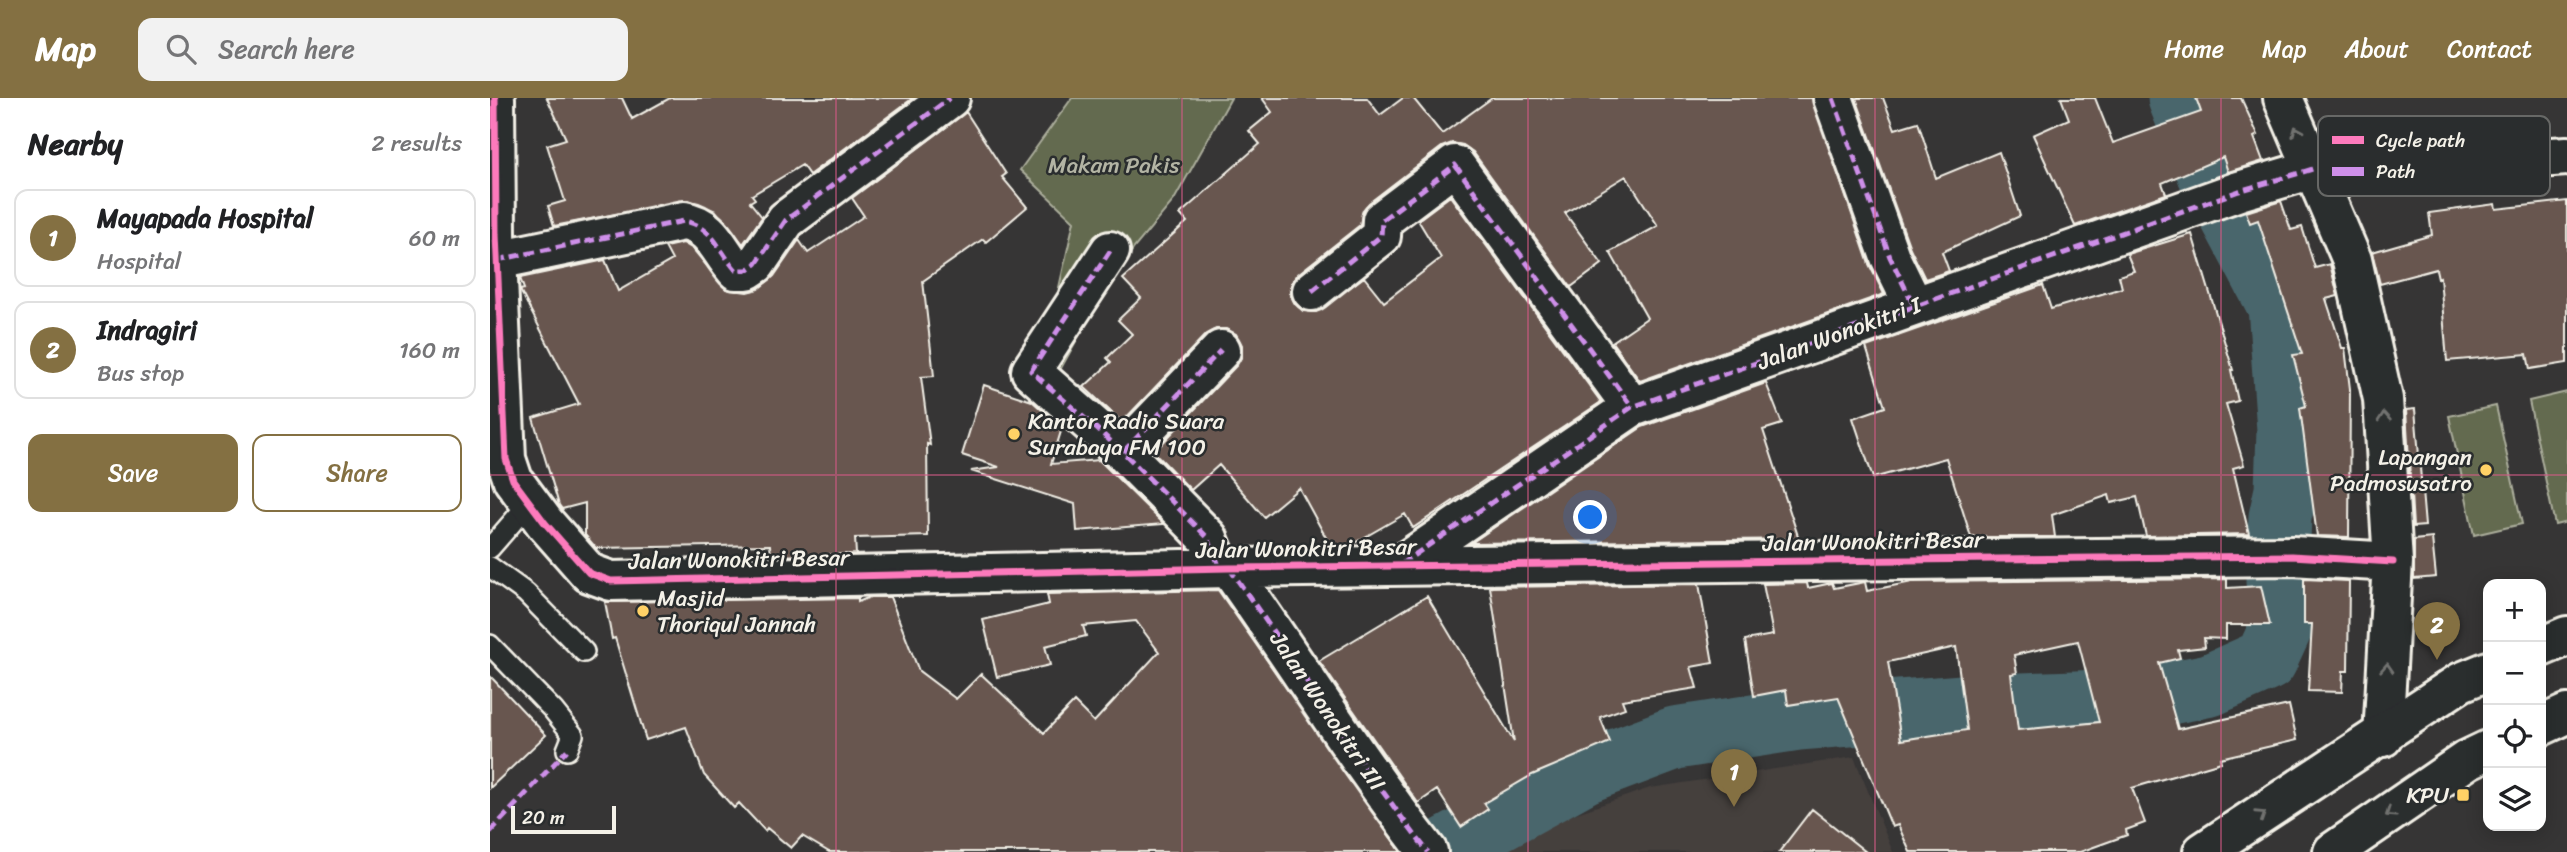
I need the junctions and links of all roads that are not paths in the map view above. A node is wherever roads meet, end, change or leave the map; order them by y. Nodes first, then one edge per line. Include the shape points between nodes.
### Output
1 (495, 98) edge
2 (950, 98) edge
3 (1833, 98) edge
4 (2283, 98) edge
5 (2314, 171) junction
6 (2318, 171) edge
7 (2318, 180) edge
8 (2325, 196) edge
9 (495, 244) edge
10 (1110, 251) dead end
11 (1312, 291) dead end
12 (1914, 306) junction
13 (1221, 350) dead end
14 (1632, 407) junction
15 (1123, 452) junction
16 (531, 501) junction
17 (490, 548) edge
18 (2393, 562) junction
19 (1399, 566) junction
20 (490, 567) edge
21 (1225, 568) junction
22 (2567, 636) edge
23 (490, 645) edge
24 (2546, 646) edge
25 (584, 652) dead end
26 (2483, 673) edge
27 (2567, 714) edge
28 (2546, 724) edge
29 (2383, 737) junction
30 (567, 750) dead end
31 (2483, 752) edge
32 (1426, 849) edge
33 (2203, 852) edge
34 (2333, 852) edge

1 - 9 street, Jalan Wonokitri Besar
2 - 9 street via 786,220 747,270 736,270 699,224 684,222
3 - 12 street via 1890,257
5 -> 4 street
5 - 6 street, Jalan Wonokitri I
7 -> 5 street
5 - 12 street, Jalan Wonokitri I via 2239,191
18 -> 8 street via 2383,399 2352,260
9 - 16 street, Jalan Wonokitri Besar via 506,459 513,480
10 - 15 street, Jalan Wonokitri III via 1031,372
11 - 14 street via 1381,236 1382,220 1455,165
12 - 14 street, Jalan Wonokitri I
13 - 15 street
14 - 19 street, Jalan Wonokitri I
15 - 21 street, Jalan Wonokitri III via 1208,538
16 - 17 lane
16 - 21 street, Jalan Wonokitri Besar via 589,573 611,581
18 - 19 street, Jalan Wonokitri Besar via 2292,556
29 -> 18 street
19 - 21 street, Jalan Wonokitri Besar
20 - 25 lane via 526,593
21 - 32 street, Jalan Wonokitri III via 1305,674 1378,788
22 - 24 street
23 - 30 lane via 573,735
26 - 29 street via 2461,682
27 - 28 street
33 -> 29 street
31 -> 34 street

